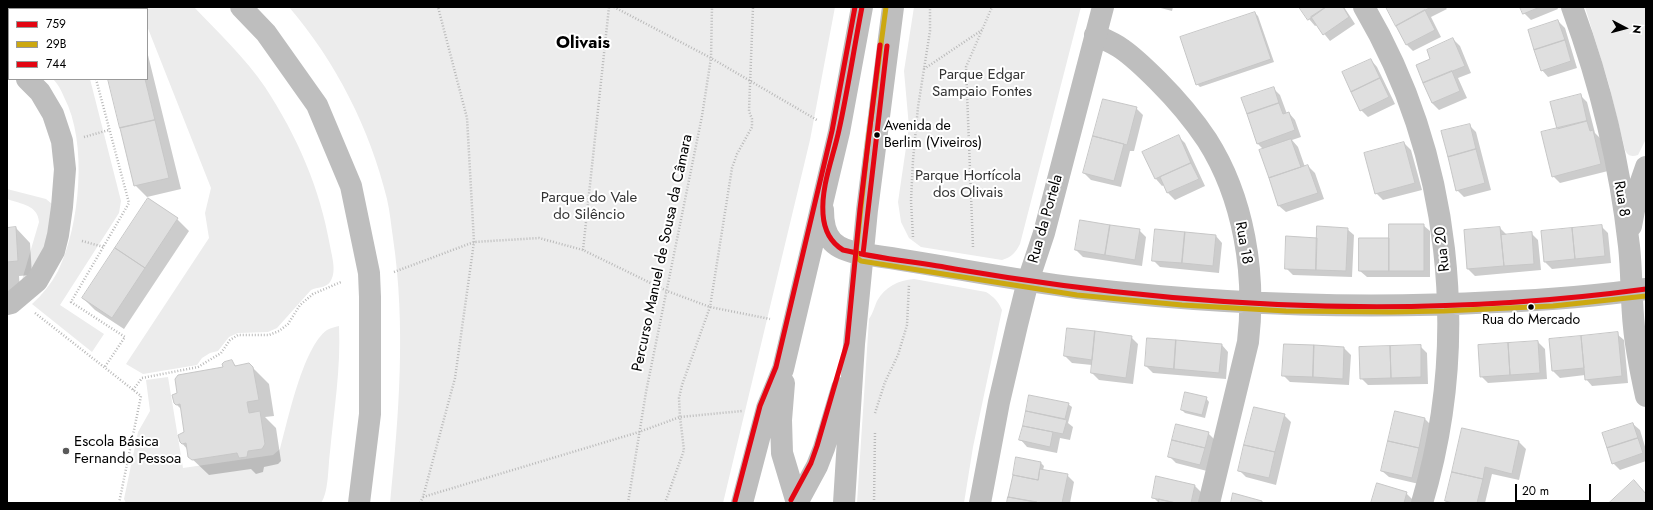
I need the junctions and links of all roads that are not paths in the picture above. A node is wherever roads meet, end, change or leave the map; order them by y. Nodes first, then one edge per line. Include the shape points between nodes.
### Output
1 (241, 7) edge
2 (862, 7) edge
3 (893, 7) edge
4 (1103, 7) edge
5 (1364, 7) edge
6 (1572, 7) edge
7 (1095, 35) junction
8 (28, 80) edge
9 (1646, 167) edge
10 (823, 199) junction
11 (1629, 247) junction
12 (863, 254) junction
13 (1028, 281) junction
14 (1638, 290) edge
15 (1251, 303) junction
16 (7, 304) edge
17 (1448, 305) junction
18 (854, 344) junction
19 (783, 369) junction
20 (1646, 396) edge
21 (359, 503) edge
22 (742, 503) edge
23 (797, 503) edge
24 (844, 503) edge
25 (980, 503) edge
26 (1209, 503) edge
27 (1422, 503) edge

1 - 21 street via 266,33 317,105 352,186 369,273 370,297 370,414
2 - 10 street via 839,132
3 - 12 street
4 - 7 street, Rua da Portela
5 - 17 street, Rua 20 via 1393,61 1422,140 1441,222
6 - 11 street, Rua 8 via 1604,111 1620,186
7 - 13 street, Rua da Portela via 1040,248
7 - 15 street, Rua 18 via 1122,49 1142,65 1168,91 1207,140 1219,162 1237,209 1245,246
8 - 16 street via 40,92 53,114 62,141 65,169 62,207 54,251 37,281
9 - 11 street via 1637,197
10 - 12 street via 825,227 830,240 843,250
10 - 19 street
11 - 14 street, Rua 8
12 - 13 street
12 - 18 street
13 - 15 street via 1165,297
13 - 25 street, Rua da Portela via 999,402
14 - 17 street via 1530,301
14 - 20 street, Rua 8 via 1634,328
15 - 17 street via 1330,306
15 - 26 street, Rua 18 via 1248,342
17 - 27 street, Rua 20 via 1446,387 1437,443
18 - 23 street via 824,448
18 - 24 street
19 - 22 street via 767,408
19 - 23 street via 782,453

